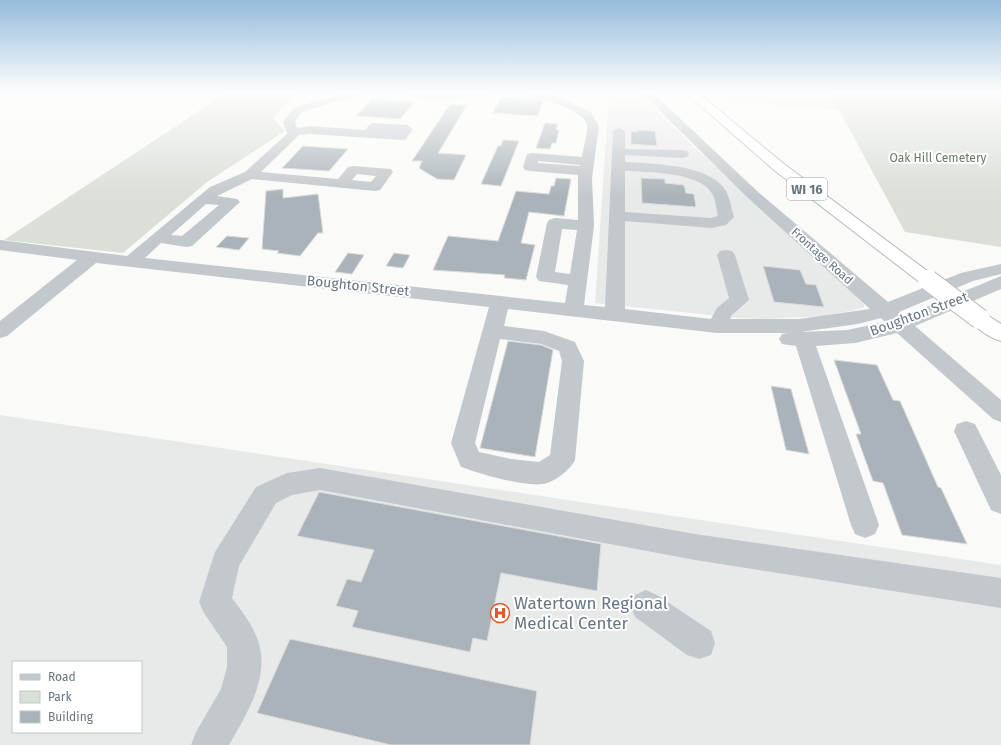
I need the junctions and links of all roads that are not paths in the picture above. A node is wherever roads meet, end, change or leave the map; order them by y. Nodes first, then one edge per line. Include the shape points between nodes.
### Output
1 (291, 128) edge
2 (592, 128) edge
3 (683, 128) edge
4 (732, 128) edge
5 (619, 131) dead end
6 (292, 132) junction
7 (368, 134) dead end
8 (682, 154) dead end
9 (618, 159) junction
10 (250, 175) junction
11 (342, 183) dead end
12 (203, 198) junction
13 (617, 216) junction
14 (586, 226) junction
15 (158, 238) junction
16 (0, 245) edge
17 (726, 255) dead end
18 (92, 257) junction
19 (131, 261) junction
20 (1001, 269) edge
21 (578, 280) junction
22 (1001, 282) edge
23 (500, 301) junction
24 (574, 309) junction
25 (615, 313) junction
26 (892, 318) junction
27 (717, 326) junction
28 (0, 331) edge
29 (492, 331) junction
30 (1001, 334) edge
31 (804, 340) junction
32 (1001, 413) edge
33 (966, 431) dead end
34 (1001, 502) edge
35 (865, 526) dead end
36 (1001, 592) edge
37 (646, 606) dead end
38 (700, 643) dead end
39 (209, 745) edge

1 - 6 street
2 - 14 street via 587,166
3 - 26 street, Frontage Road via 752,194
4 - 30 highway, WI 16, bridge via 779,167
5 - 9 street
6 - 7 street via 310,130
6 - 10 street via 293,134
8 - 9 street
9 - 13 street
9 - 13 street via 680,171 702,179 719,191 726,217 720,222 712,223
10 - 11 street
10 - 12 street
12 - 15 street
12 - 15 street via 232,202 186,242
13 - 25 street
14 - 21 street
14 - 21 street via 555,223 545,277
15 - 19 street
16 - 18 street, Boughton Street
17 - 27 street via 739,300 724,312
18 - 19 street, Boughton Street
18 - 28 street
19 - 23 street, Boughton Street
20 - 26 street, Boughton Street via 967,278
21 - 24 street
22 - 26 street, Boughton Street
23 - 24 street, Boughton Street
23 - 29 street
24 - 25 street, Boughton Street
25 - 27 street, Boughton Street
26 - 27 street, Boughton Street via 858,318 776,327
26 - 31 street, Boughton Street via 856,336
26 - 32 street, Frontage Road
27 - 31 street, Boughton Street via 770,338
29 - 29 street via 463,443 470,460 511,470 543,473 562,460 573,361 568,346 544,338
31 - 35 street
33 - 34 street
36 - 39 street via 695,547 320,479 287,484 266,495 225,562 215,602 235,628 245,654 240,687
37 - 38 street

